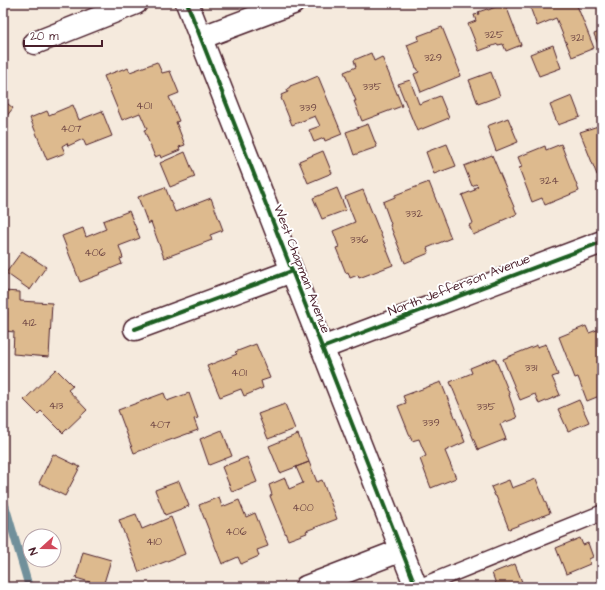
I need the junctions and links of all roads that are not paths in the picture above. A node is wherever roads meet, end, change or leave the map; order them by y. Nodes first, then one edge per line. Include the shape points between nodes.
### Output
1 (136, 3) edge
2 (187, 3) edge
3 (293, 3) edge
4 (200, 38) junction
5 (35, 43) dead end
6 (602, 242) edge
7 (292, 271) junction
8 (135, 329) dead end
9 (322, 348) junction
10 (602, 513) edge
11 (402, 550) junction
12 (306, 587) edge
13 (417, 587) edge

1 - 5 street
2 - 4 street, West Chapman Avenue
3 - 4 street
4 - 7 street, West Chapman Avenue
6 - 9 street, North Jefferson Avenue
7 - 8 street
7 - 9 street, West Chapman Avenue
9 - 11 street, West Chapman Avenue
10 - 13 lane
11 - 12 street
11 - 13 street, West Chapman Avenue

